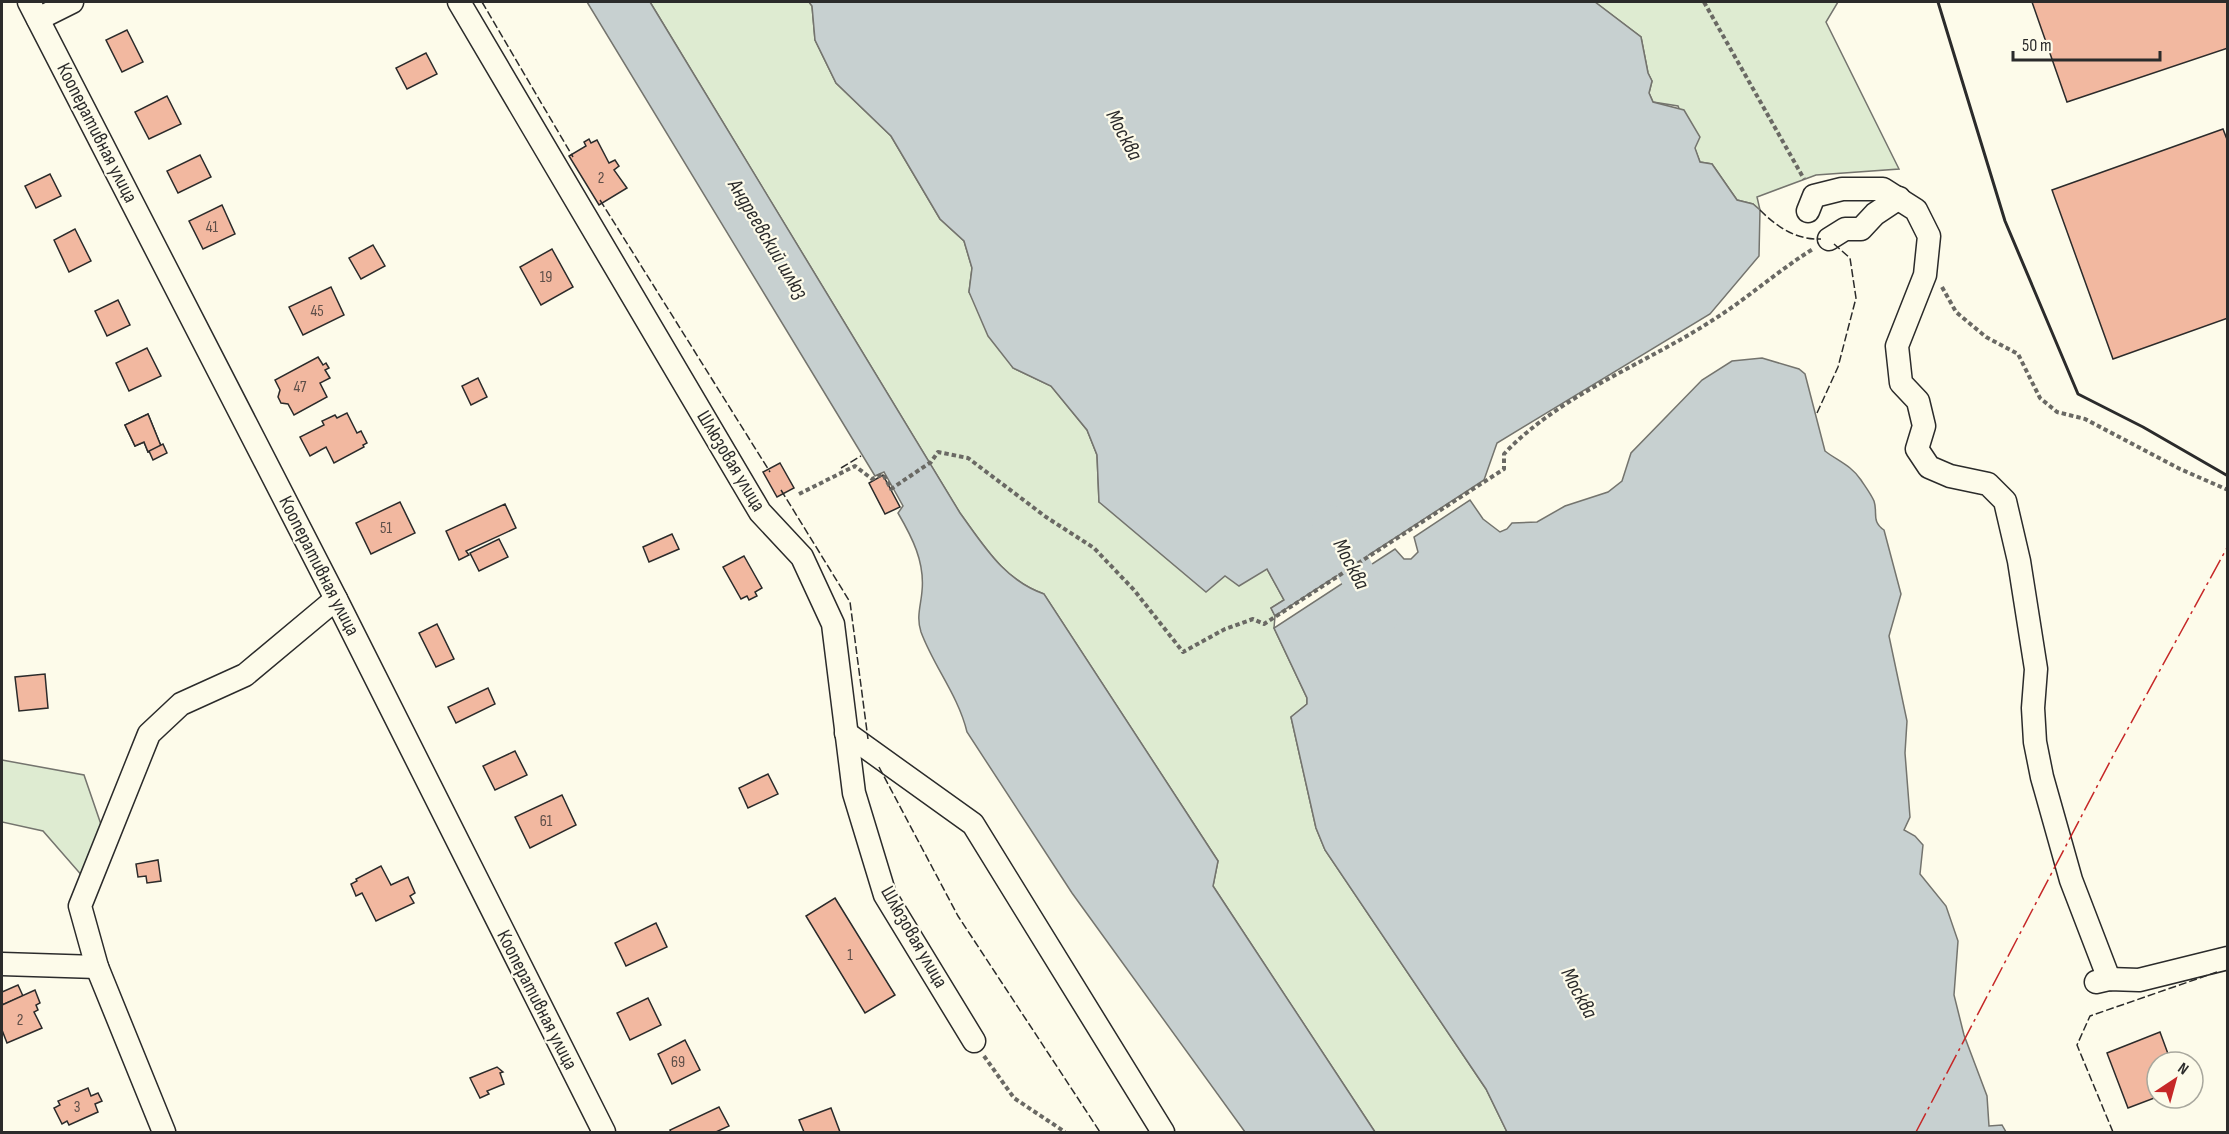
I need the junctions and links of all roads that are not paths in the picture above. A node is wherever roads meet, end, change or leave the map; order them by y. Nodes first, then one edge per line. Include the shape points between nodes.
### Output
1 (72, 2) edge
2 (459, 2) edge
3 (34, 10) edge
4 (1899, 198) junction
5 (1811, 203) road end
6 (1829, 239) road end
7 (336, 599) junction
8 (846, 733) junction
9 (2228, 958) edge
10 (2, 964) edge
11 (97, 967) junction
12 (974, 1041) road end
13 (164, 1132) edge
14 (604, 1132) edge
15 (1163, 1132) edge

1 - 3 street
2 - 8 street, Шлюзовая улица via 760,512 802,556 833,624
3 - 7 street, Кооперативная улица
4 - 5 street via 1883,189 1842,189
4 - 6 street via 1861,229 1845,229
4 - 9 street via 1916,210 1929,236 1925,275 1897,346 1901,382 1918,401 1924,426 1917,449 1929,467 1988,484 2005,501 2036,669 2034,731 2042,777 2102,981 2139,980
7 - 11 street via 245,675 181,704 149,734 80,906
7 - 14 street, Кооперативная улица
8 - 12 street, Шлюзовая улица via 854,793 885,895
8 - 15 street via 973,824
10 - 11 street
11 - 13 street

